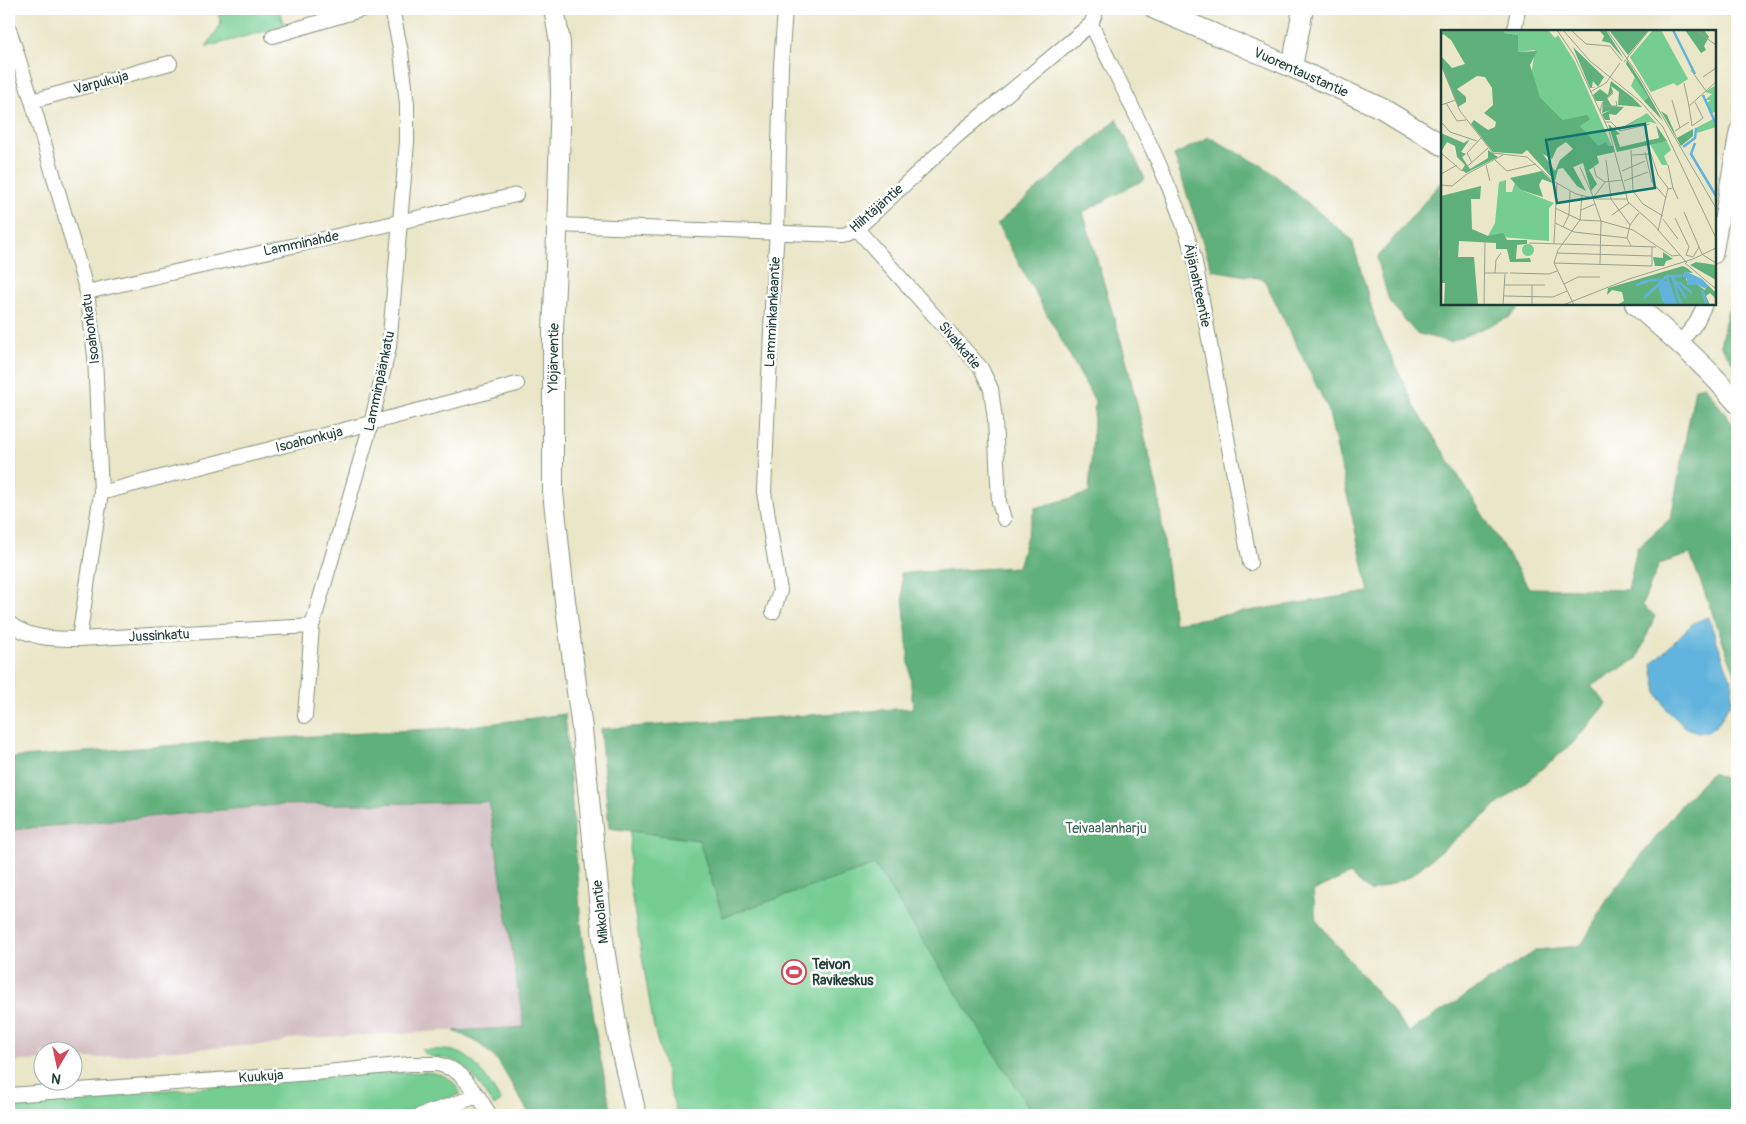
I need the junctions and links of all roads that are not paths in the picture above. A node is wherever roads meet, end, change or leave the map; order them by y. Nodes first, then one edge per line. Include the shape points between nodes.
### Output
1 (363, 9) edge
2 (392, 9) edge
3 (554, 9) edge
4 (785, 9) edge
5 (1097, 9) edge
6 (1155, 9) edge
7 (1303, 9) edge
8 (1518, 9) edge
9 (1091, 24) junction
10 (9, 29) edge
11 (1514, 30) edge
12 (273, 36) dead end
13 (170, 63) dead end
14 (1292, 67) junction
15 (32, 101) junction
16 (1737, 130) edge
17 (1441, 145) edge
18 (516, 194) dead end
19 (401, 222) junction
20 (557, 225) junction
21 (857, 228) junction
22 (777, 233) junction
23 (1716, 250) edge
24 (87, 292) junction
25 (1636, 305) edge
26 (1704, 305) edge
27 (1680, 343) junction
28 (518, 384) dead end
29 (1737, 403) edge
30 (371, 424) junction
31 (101, 493) junction
32 (1004, 519) dead end
33 (1250, 563) dead end
34 (773, 612) dead end
35 (9, 623) edge
36 (312, 626) junction
37 (79, 639) junction
38 (580, 706) joint
39 (306, 716) dead end
40 (9, 1095) edge
41 (478, 1096) junction
42 (422, 1115) edge
43 (490, 1115) edge
44 (636, 1115) edge

1 - 12 street
2 - 19 street, Lamminpäänkatu via 407,104
3 - 20 main road, Ylöjärventie via 560,43
4 - 22 street, Lamminkankaantie
5 - 9 street, Hiihtäjäntie
6 - 14 main road, Vuorentaustantie
7 - 14 main road
8 - 11 street
9 - 21 street, Hiihtäjäntie via 958,135
9 - 33 street, Äijänahteentie via 1152,149 1184,224 1194,257
10 - 15 street, Isoahonkatu
13 - 15 street, Varpukuja
14 - 17 main road, Vuorentaustantie via 1383,108
15 - 24 street, Isoahonkatu
16 - 23 street
18 - 19 street, Lamminahde
19 - 24 street, Lamminahde
19 - 30 street, Lamminpäänkatu via 389,347
20 - 22 street, Hiihtäjäntie
20 - 38 main road, Ylöjärventie via 553,492
21 - 22 street, Hiihtäjäntie via 844,235
21 - 32 street, Sivakkatie via 981,368 991,389 999,502
22 - 34 street, Lamminkankaantie via 764,492 780,590
24 - 31 street, Isoahonkatu via 95,356
25 - 27 main road
26 - 27 street
27 - 29 main road
28 - 30 street, Isoahonkuja
30 - 31 street, Isoahonkuja
30 - 36 street, Lamminpäänkatu
31 - 37 street, Isoahonkatu
35 - 37 street, Jussinkatu via 45,639
36 - 37 street, Jussinkatu
36 - 39 street, Lamminpäänkatu
38 - 44 main road, Mikkolantie via 604,948 618,1035
40 - 41 street, Kuukuja via 438,1064 465,1079
41 - 42 street
41 - 43 street, Kuukuja

